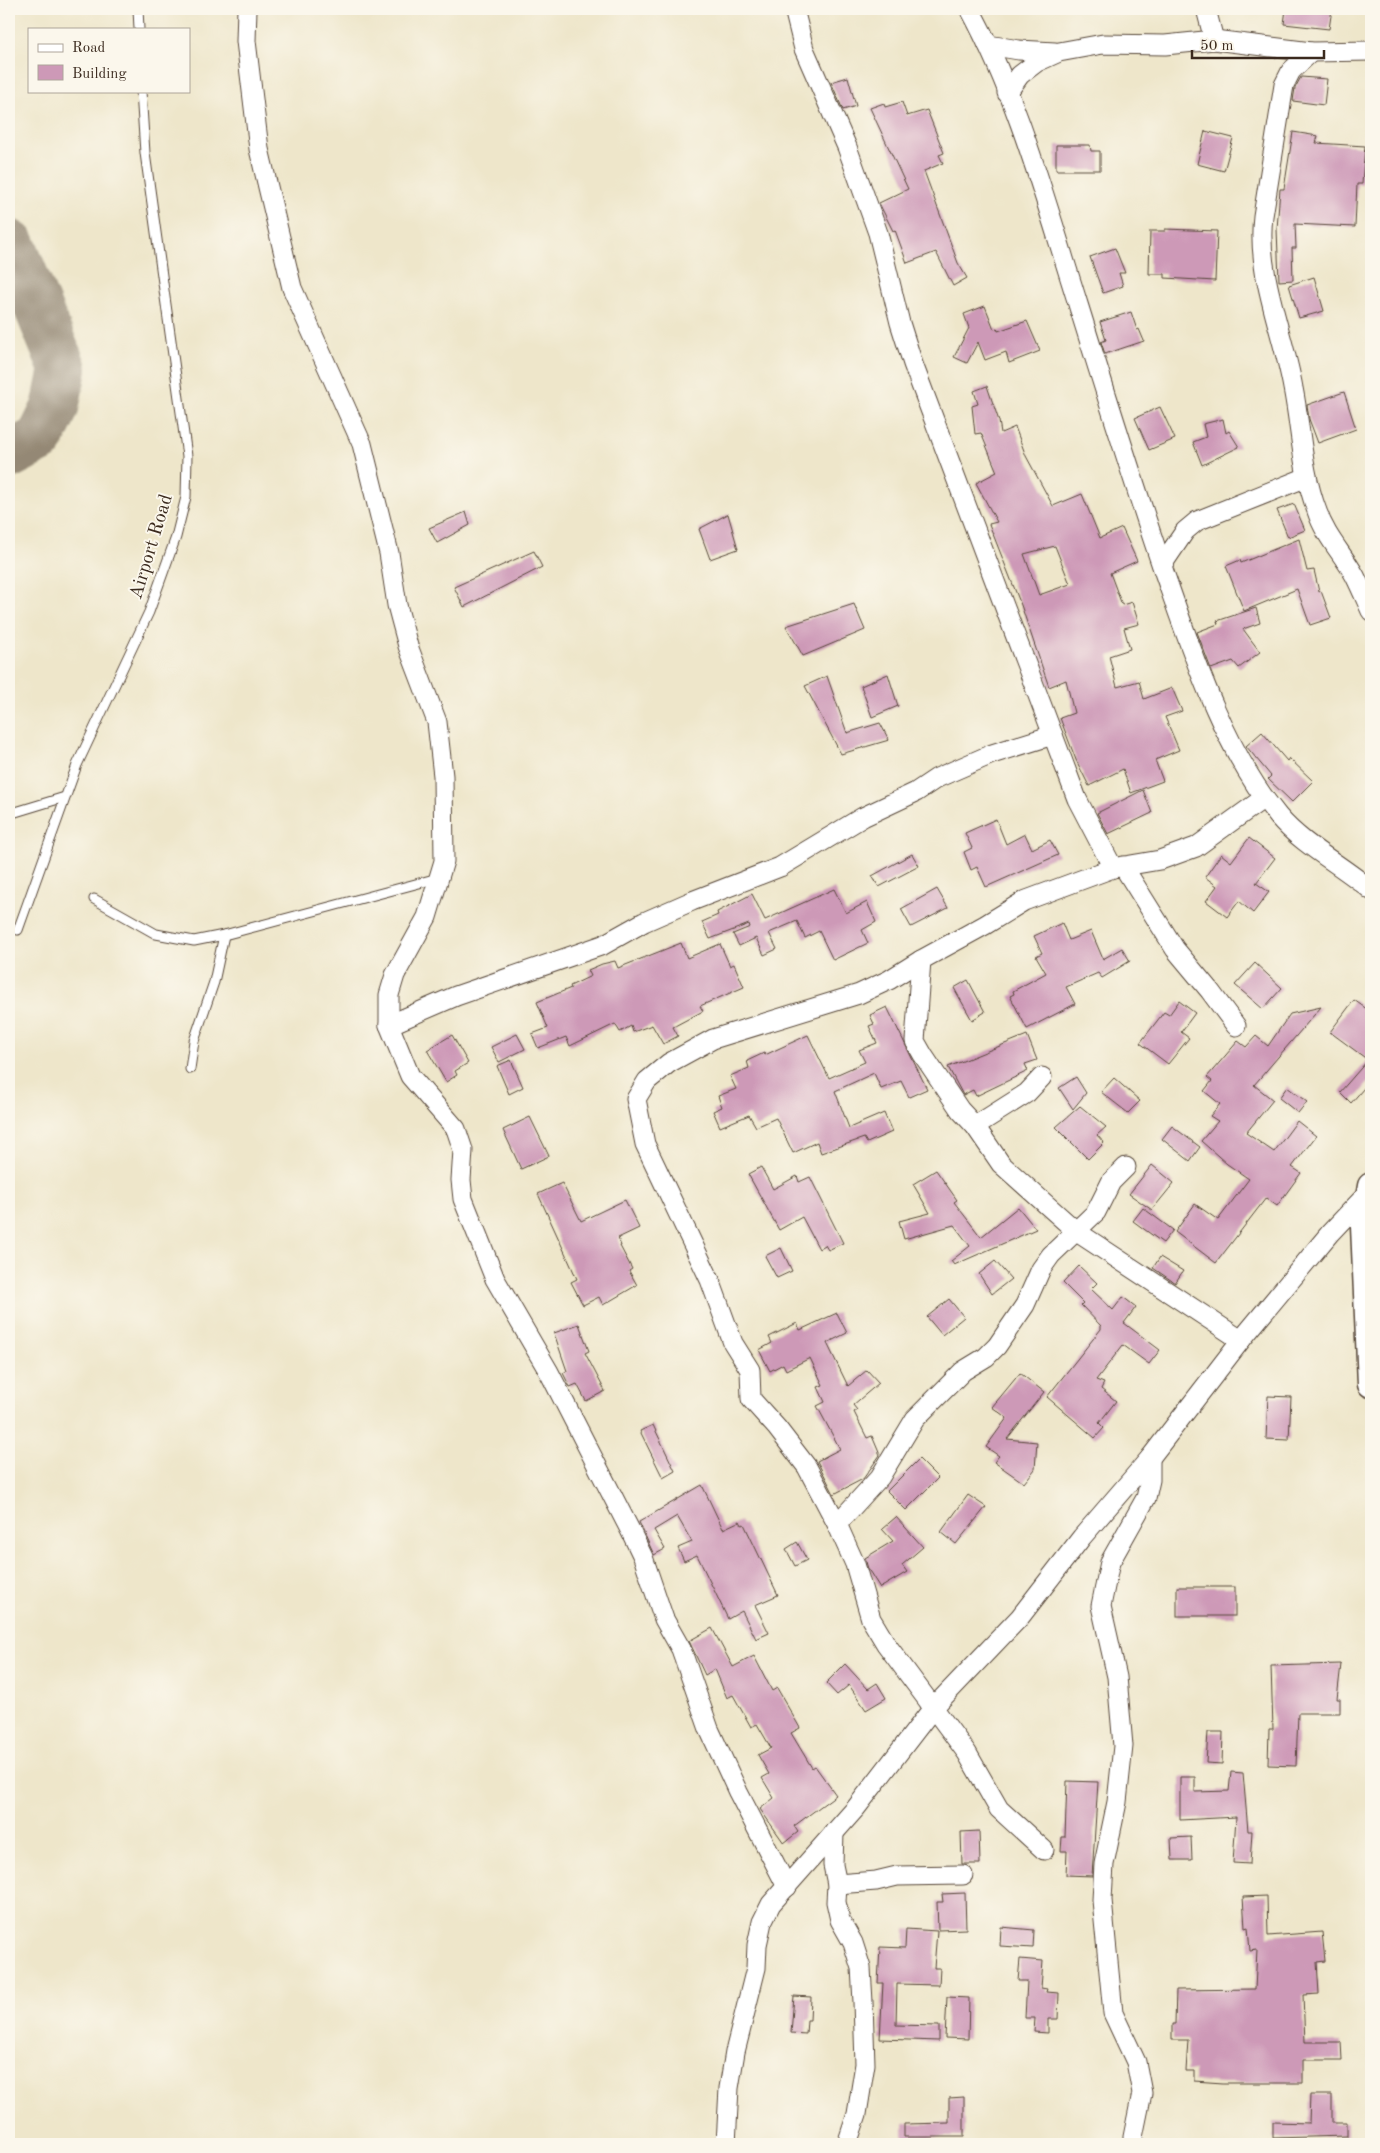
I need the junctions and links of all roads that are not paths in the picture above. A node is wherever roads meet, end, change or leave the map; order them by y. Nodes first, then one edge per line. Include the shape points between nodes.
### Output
1 (138, 9) edge
2 (247, 9) edge
3 (794, 9) edge
4 (970, 9) edge
5 (1206, 9) edge
6 (139, 28) edge
7 (1214, 40) junction
8 (988, 44) junction
9 (1371, 51) edge
10 (1059, 52) junction
11 (1311, 52) junction
12 (141, 92) edge
13 (1007, 93) junction
14 (1307, 477) junction
15 (1162, 565) junction
16 (1371, 611) edge
17 (1053, 735) junction
18 (65, 797) junction
19 (1264, 798) junction
20 (9, 814) edge
21 (1118, 867) junction
22 (440, 878) junction
23 (1371, 890) edge
24 (94, 899) dead end
25 (18, 930) dead end
26 (224, 935) junction
27 (921, 960) junction
28 (389, 1025) junction
29 (1236, 1026) dead end
30 (190, 1069) dead end
31 (1042, 1077) dead end
32 (975, 1126) junction
33 (1126, 1167) dead end
34 (1370, 1189) edge
35 (1077, 1232) junction
36 (1241, 1340) junction
37 (1371, 1384) edge
38 (1150, 1458) junction
39 (838, 1524) junction
40 (934, 1708) junction
41 (834, 1832) junction
42 (1044, 1850) dead end
43 (963, 1875) dead end
44 (836, 1884) junction
45 (787, 1887) junction
46 (726, 2144) edge
47 (847, 2144) edge
48 (1134, 2144) edge

1 - 6 lane
2 - 22 street via 246,41 259,149 292,288 362,444 408,646 438,722 443,776 444,861
3 - 17 street via 804,49 847,147 878,233 913,364
4 - 8 street
5 - 7 street
7 - 10 street via 1166,45 1103,44
7 - 11 street
8 - 10 street via 1034,52
8 - 13 street
9 - 11 street
10 - 13 street via 1037,62 1020,75
11 - 14 street via 1290,71 1284,84 1261,232 1269,285 1294,388
12 - 18 lane, Airport Road via 145,153 186,447 186,497 176,537 149,612
13 - 15 street via 1046,201
14 - 15 street via 1197,521 1185,531
14 - 16 street via 1326,533 1355,576
15 - 19 street via 1195,661 1225,728
17 - 21 street via 1077,798
17 - 28 street via 992,754 953,771 863,817 780,867 692,901 603,944 456,996
18 - 20 lane
18 - 25 lane, Airport Road
19 - 21 street via 1196,847 1160,860
19 - 23 street via 1280,819
21 - 27 street via 1024,901
21 - 29 street via 1175,949
22 - 26 lane
22 - 28 street via 427,917 395,975 389,995
24 - 26 lane via 156,934 194,941
26 - 30 lane via 214,982 194,1041
27 - 32 street via 915,1041 960,1110
27 - 39 street via 858,994 713,1039 662,1069 647,1081 636,1099 645,1144 710,1280 733,1343 750,1370 751,1400 806,1467
28 - 45 street via 410,1076 456,1129 463,1150 463,1199 495,1278 550,1372 643,1557 664,1619 680,1649 709,1729
31 - 32 street via 1027,1093
32 - 35 street via 1001,1164
33 - 35 street via 1111,1182 1096,1212
34 - 36 street
34 - 37 main road via 1364,1226
35 - 36 street
35 - 39 street via 1051,1255 1041,1269 1025,1305 997,1346 963,1371 916,1419 880,1477
36 - 38 street
38 - 40 street via 1082,1537 1020,1617
38 - 48 street via 1146,1498 1110,1562 1101,1606 1117,1677 1123,1746 1117,1802 1104,1864 1102,1900 1113,2014 1136,2062 1142,2093
39 - 40 street via 871,1619
40 - 41 street via 881,1779
40 - 42 street via 968,1752 999,1809
41 - 44 street
41 - 45 street
43 - 44 street via 897,1876
44 - 47 street via 840,1920 853,1943 861,1968 863,2002 865,2064 857,2114
45 - 46 street via 771,1904 762,1922 756,1968 729,2088

